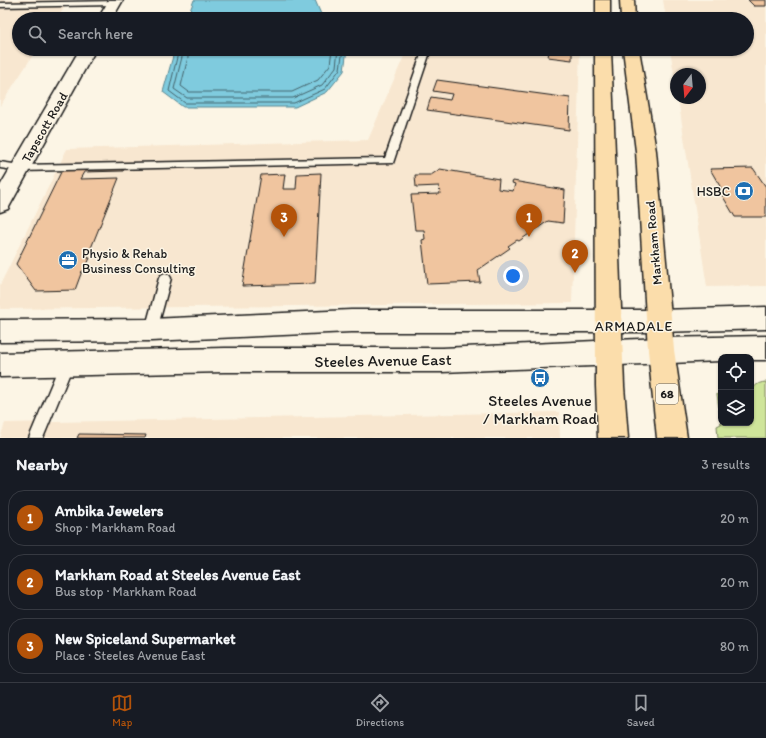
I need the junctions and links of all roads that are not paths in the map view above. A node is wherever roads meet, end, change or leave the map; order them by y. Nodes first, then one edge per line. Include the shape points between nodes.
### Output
1 (603, 0) edge
2 (627, 0) edge
3 (115, 1) edge
4 (0, 5) edge
5 (109, 12) edge
6 (603, 12) edge
7 (628, 12) edge
8 (84, 56) edge
9 (425, 56) edge
10 (603, 56) edge
11 (632, 56) edge
12 (0, 165) edge
13 (20, 168) junction
14 (0, 204) edge
15 (165, 278) dead end
16 (766, 318) edge
17 (609, 320) junction
18 (659, 320) junction
19 (150, 330) junction
20 (0, 331) edge
21 (766, 348) edge
22 (661, 350) junction
23 (610, 352) junction
24 (67, 363) junction
25 (0, 365) edge
26 (36, 438) edge
27 (613, 438) edge
28 (672, 438) edge

1 - 6 main road
2 - 7 main road
3 - 4 lane
3 - 5 main road
8 - 13 main road, Tapscott Road
9 - 13 lane via 389,161
10 - 17 main road
11 - 18 main road, Markham Road via 646,151
12 - 13 lane
13 - 14 main road, Tapscott Road
15 - 19 lane
16 - 18 main road
17 - 18 main road
17 - 19 main road via 351,321
17 - 23 main road
18 - 22 main road, Markham Road
19 - 20 main road
21 - 22 main road, Steeles Avenue East
22 - 23 main road, Steeles Avenue East
22 - 28 main road, Markham Road / 68
23 - 24 main road, Steeles Avenue East via 442,360
23 - 27 main road
24 - 25 main road, Steeles Avenue East
24 - 26 lane

